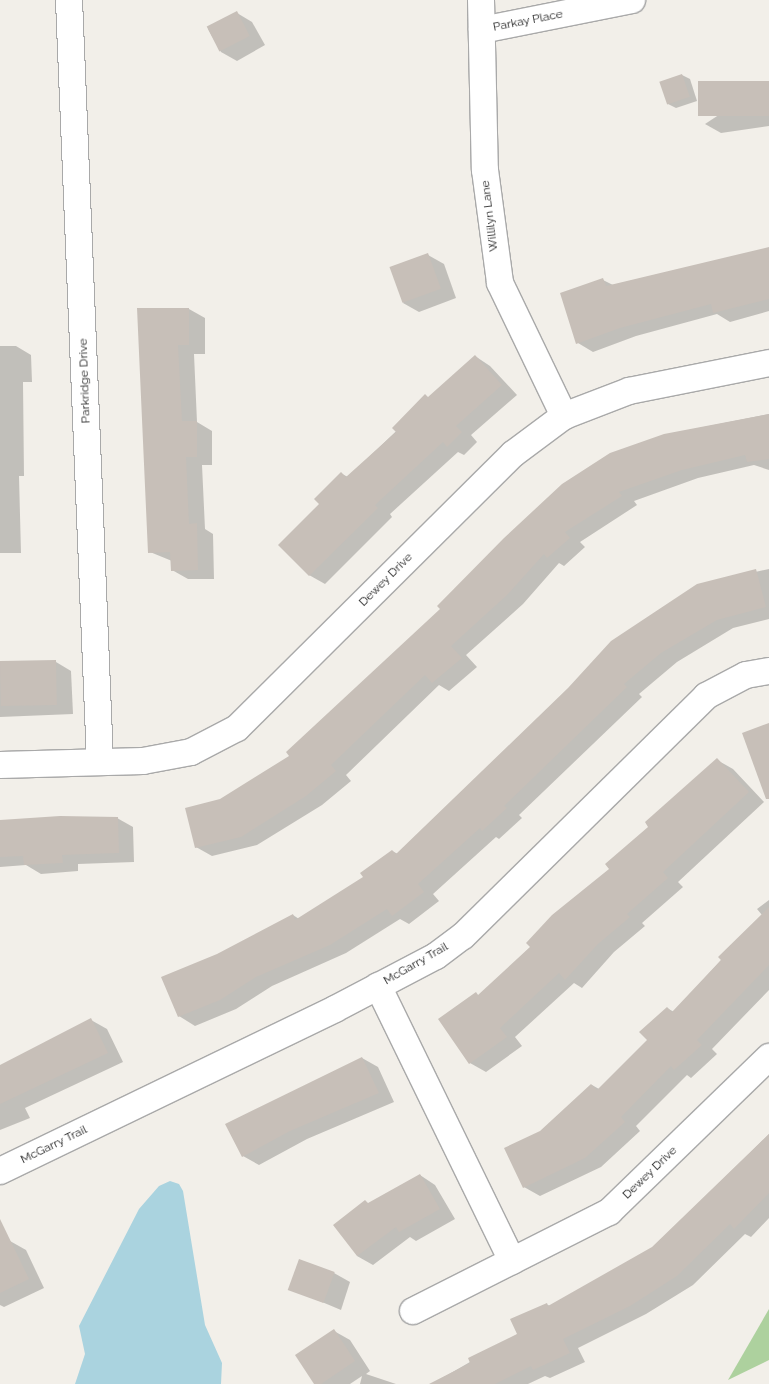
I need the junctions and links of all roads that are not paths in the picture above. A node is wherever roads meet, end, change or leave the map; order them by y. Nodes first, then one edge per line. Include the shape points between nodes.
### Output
1 (69, 0) edge
2 (481, 0) edge
3 (632, 0) edge
4 (482, 30) junction
5 (769, 362) edge
6 (564, 416) junction
7 (769, 671) edge
8 (100, 761) junction
9 (0, 765) edge
10 (378, 986) junction
11 (769, 1057) edge
12 (0, 1171) edge
13 (512, 1261) junction
14 (413, 1311) dead end

1 - 8 street, Parkridge Drive
2 - 4 street, Willilyn Lane
3 - 4 street, Parkay Place
4 - 6 street, Willilyn Lane via 485,170 500,283
5 - 6 street, Dewey Drive via 629,391
6 - 8 street, Dewey Drive via 513,454 237,728 191,752 143,762
7 - 10 street, McGarry Trail via 746,675 706,696 463,936 436,956
8 - 9 street, Dewey Drive
10 - 12 street, McGarry Trail
10 - 13 street
11 - 13 street, Dewey Drive via 609,1212
13 - 14 street, Dewey Drive

